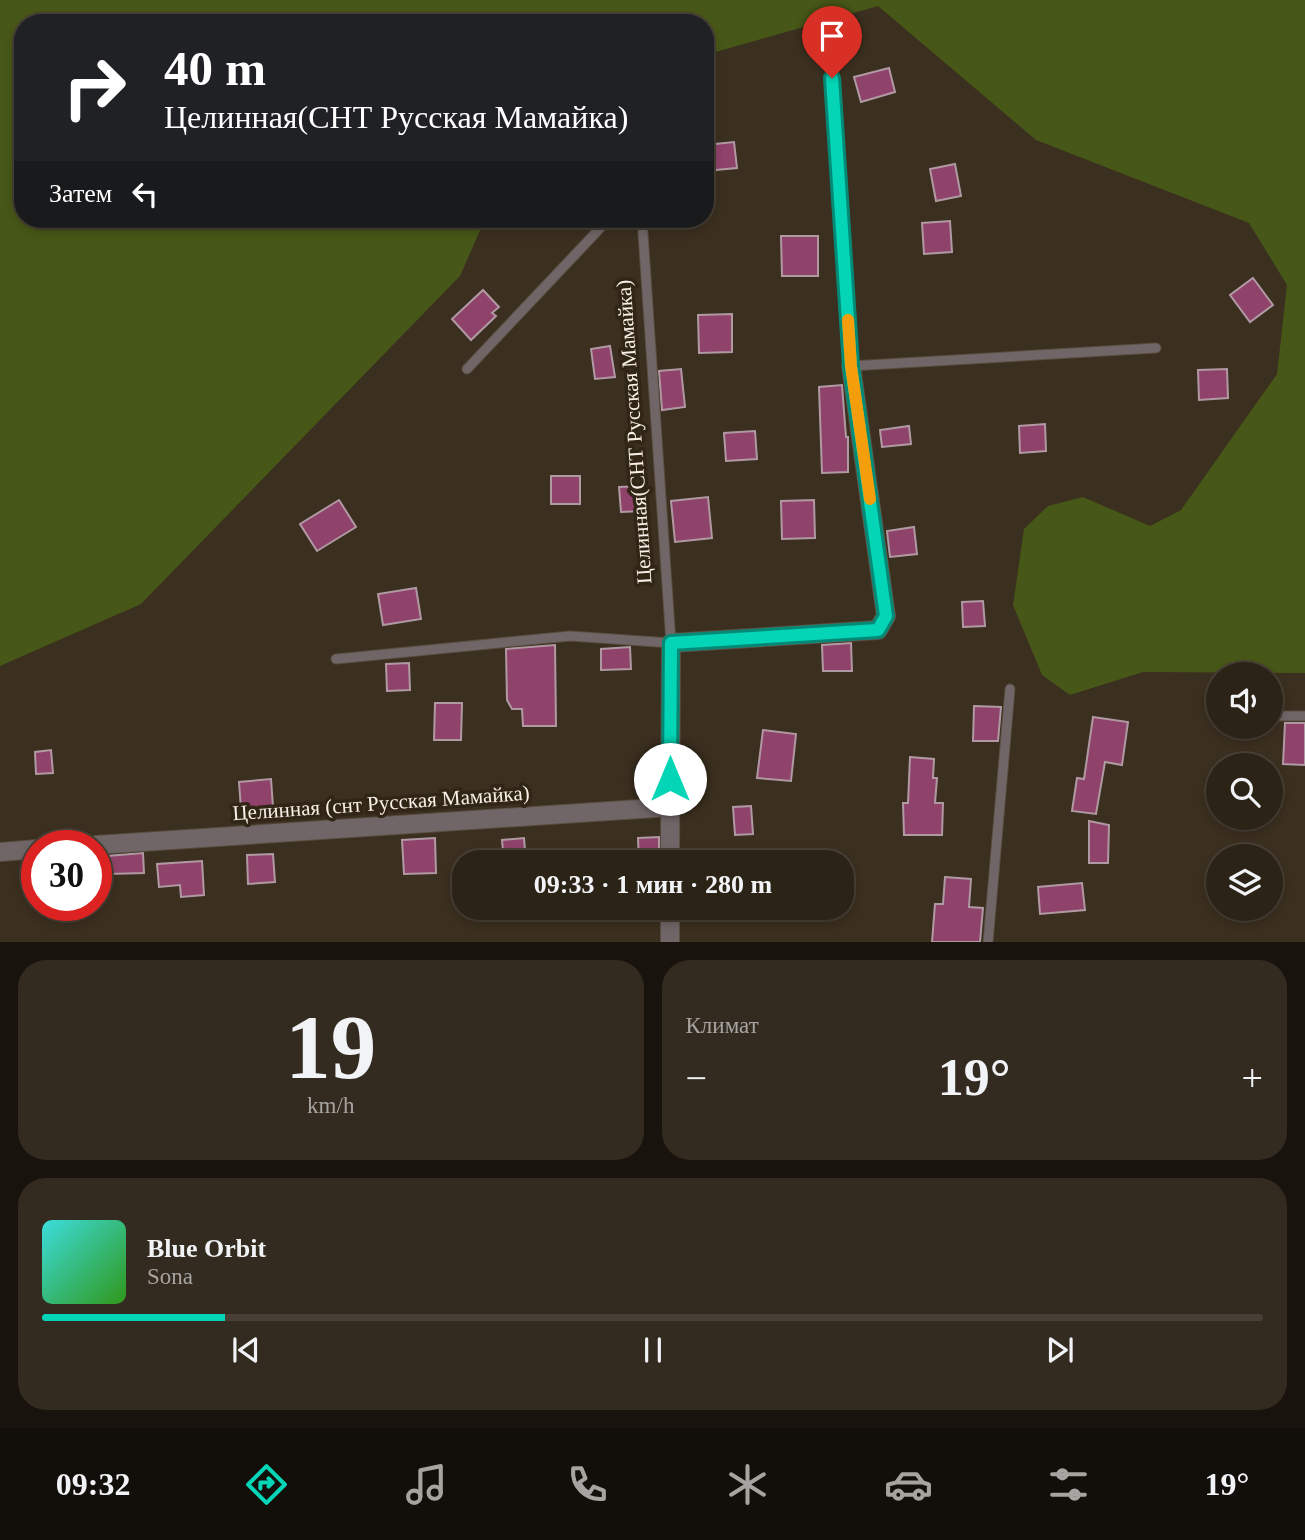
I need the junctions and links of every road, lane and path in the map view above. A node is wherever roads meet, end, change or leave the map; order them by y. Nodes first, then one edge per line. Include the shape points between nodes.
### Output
1 (832, 78) dead end
2 (600, 228) edge
3 (643, 228) edge
4 (1156, 348) dead end
5 (851, 366) junction
6 (467, 369) dead end
7 (671, 643) junction
8 (335, 660) dead end
9 (1010, 689) dead end
10 (1283, 716) edge
11 (1305, 716) edge
12 (670, 807) junction
13 (112, 844) edge
14 (21, 850) edge
15 (670, 850) edge
16 (0, 852) edge
17 (670, 920) edge
18 (670, 942) edge
19 (988, 942) edge

1 - 5 lane
2 - 6 lane
3 - 7 lane, Целинная(СНТ Русская Мамайка)
4 - 5 lane
5 - 7 street via 886,616 878,630
7 - 8 lane via 570,636
7 - 12 street, Целинная(СНТ Русская Мамайка)
9 - 19 lane
10 - 11 lane
12 - 13 street, Целинная (снт Русская Мамайка)
12 - 15 street, Целинная(СНТ Русская Мамайка)
14 - 16 street
17 - 18 street

